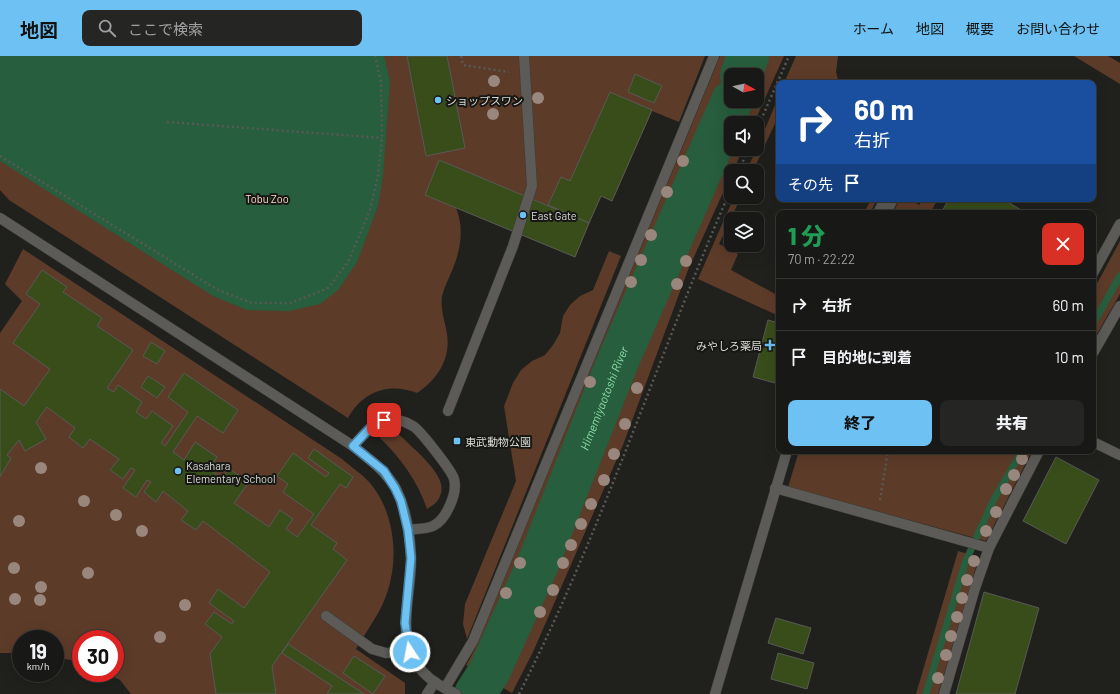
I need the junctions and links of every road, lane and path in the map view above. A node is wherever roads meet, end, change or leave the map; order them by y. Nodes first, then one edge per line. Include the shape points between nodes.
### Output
1 (375, 56) edge
2 (461, 56) edge
3 (524, 56) edge
4 (714, 56) edge
5 (789, 56) edge
6 (525, 74) junction
7 (778, 80) edge
8 (776, 86) edge
9 (763, 116) edge
10 (167, 122) dead end
11 (382, 138) junction
12 (0, 156) edge
13 (725, 204) edge
14 (0, 218) edge
15 (1120, 224) edge
16 (1096, 268) edge
17 (1120, 306) edge
18 (1096, 348) edge
19 (448, 411) dead end
20 (1096, 443) edge
21 (353, 446) junction
22 (786, 454) edge
23 (888, 454) edge
24 (1037, 454) edge
25 (1120, 455) edge
26 (775, 488) junction
27 (880, 502) dead end
28 (408, 530) junction
29 (989, 548) junction
30 (326, 616) dead end
31 (410, 652) junction
32 (435, 682) junction
33 (445, 688) junction
34 (427, 694) edge
35 (456, 694) edge
36 (519, 694) edge
37 (716, 694) edge
38 (944, 694) edge

1 - 11 path via 382,82
2 - 6 path via 463,65
3 - 6 street
4 - 33 street via 473,641
5 - 7 path
6 - 19 street via 532,186 513,246
8 - 9 path
10 - 11 path
11 - 12 path via 378,175 370,210 348,262 328,288 291,303 252,303 218,290
13 - 36 path via 625,452 552,626
14 - 21 street
15 - 16 street
17 - 18 street
20 - 25 street
21 - 28 street via 384,471 395,488
21 - 28 street via 370,428 384,420 400,420 414,426 448,467 454,479 454,497 446,514 433,526
22 - 26 street
23 - 27 path
24 - 29 street
26 - 29 street
26 - 37 street
28 - 31 street via 411,558 405,623
29 - 38 street
30 - 31 street via 372,649
31 - 32 street via 422,672
32 - 33 street
32 - 34 street
33 - 35 street

